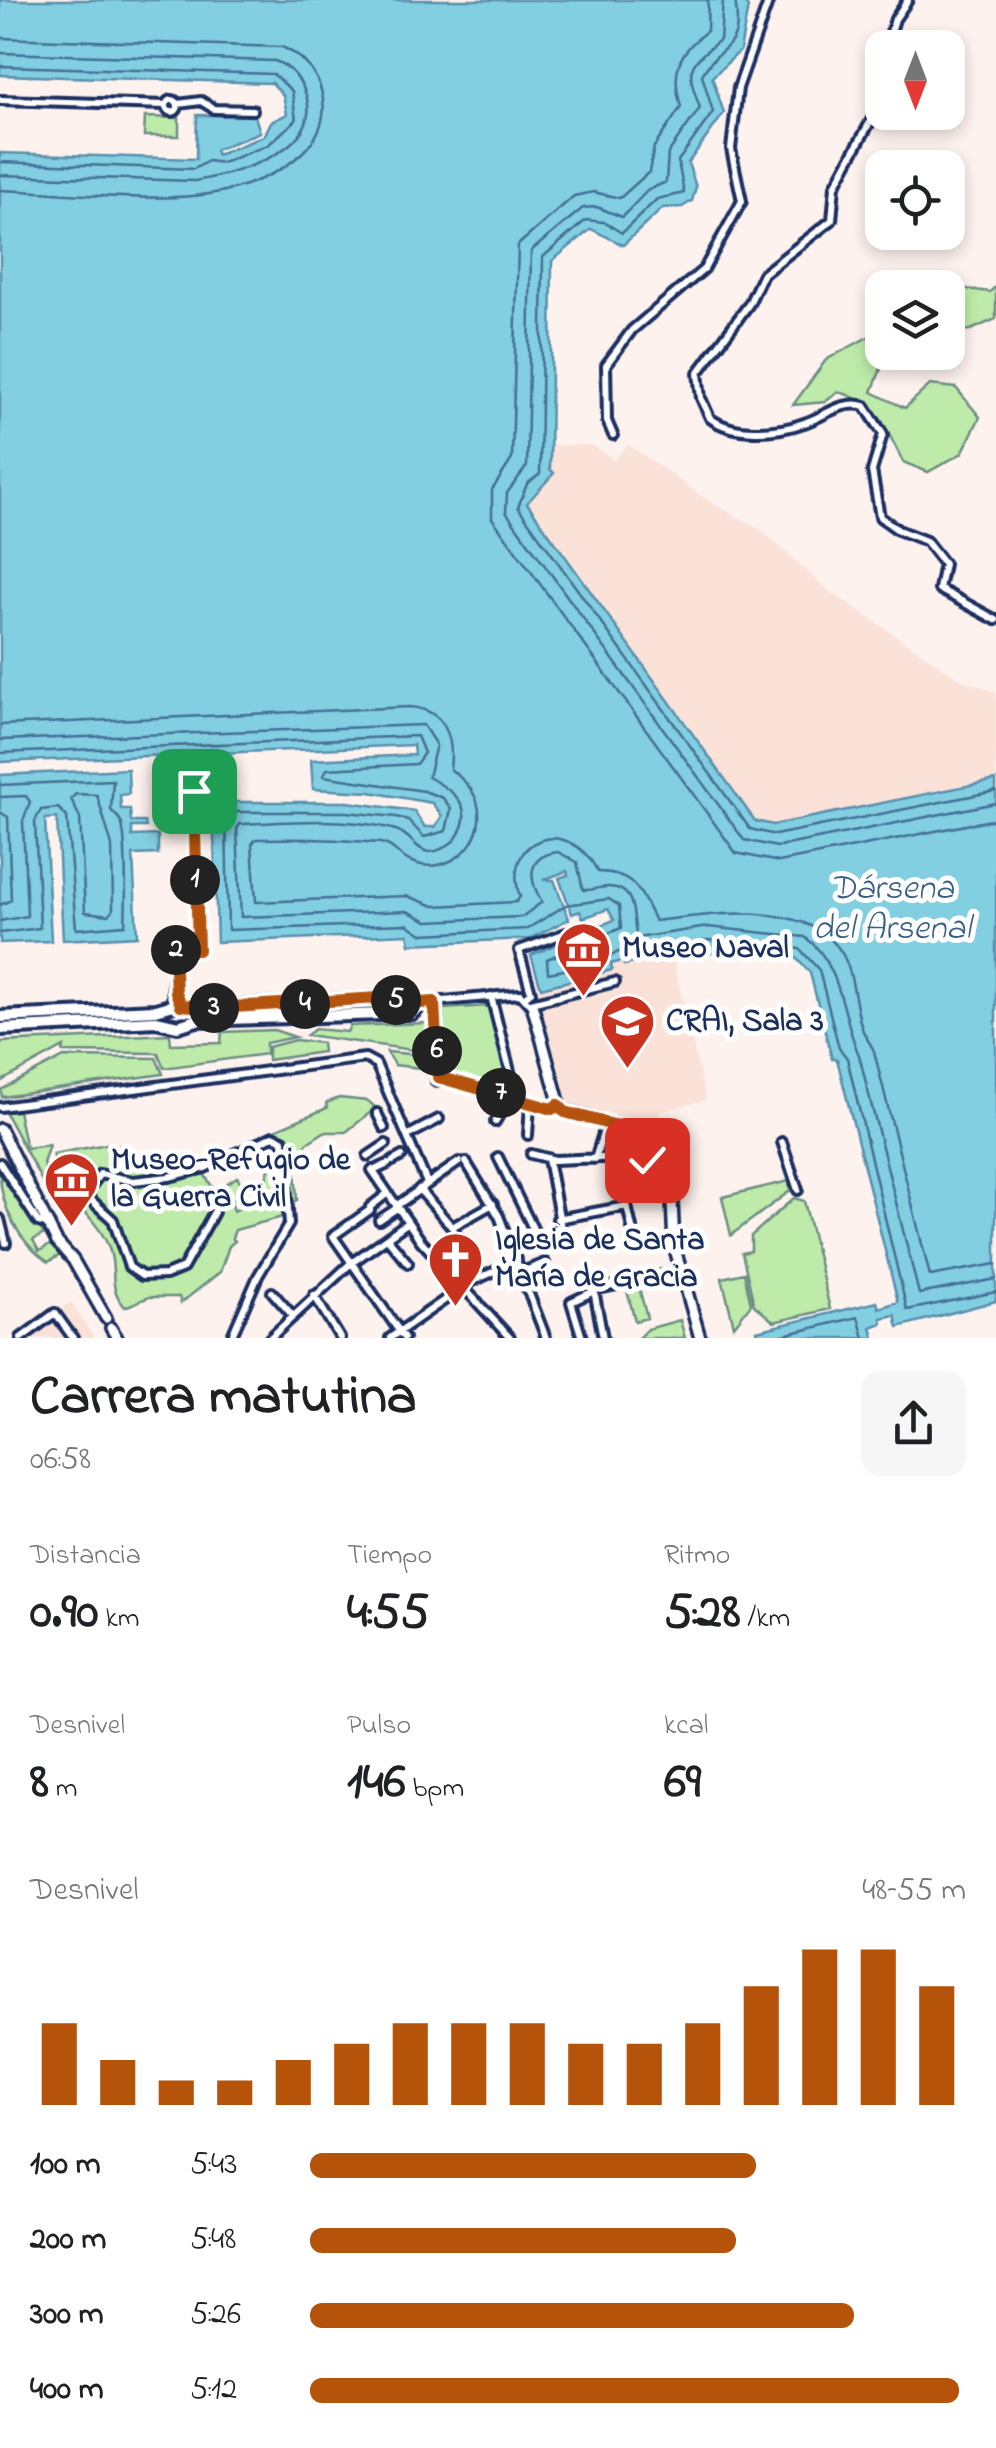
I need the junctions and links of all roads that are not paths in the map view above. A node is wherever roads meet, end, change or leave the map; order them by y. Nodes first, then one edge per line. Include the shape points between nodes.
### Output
1 (769, 0) edge
2 (908, 0) edge
3 (891, 30) edge
4 (0, 100) edge
5 (253, 110) dead end
6 (865, 130) edge
7 (613, 435) dead end
8 (996, 620) edge
9 (194, 791) dead end
10 (566, 933) dead end
11 (615, 982) dead end
12 (492, 996) junction
13 (408, 997) junction
14 (434, 1002) junction
15 (530, 1002) junction
16 (420, 1003) junction
17 (176, 1006) junction
18 (408, 1012) junction
19 (0, 1017) edge
20 (177, 1025) junction
21 (0, 1029) edge
22 (514, 1098) junction
23 (530, 1104) junction
24 (558, 1105) junction
25 (0, 1107) edge
26 (377, 1114) dead end
27 (439, 1119) dead end
28 (495, 1122) dead end
29 (606, 1124) junction
30 (384, 1128) dead end
31 (0, 1129) edge
32 (632, 1130) junction
33 (528, 1134) dead end
34 (406, 1136) junction
35 (782, 1142) dead end
36 (386, 1144) dead end
37 (661, 1152) junction
38 (408, 1153) junction
39 (531, 1154) dead end
40 (368, 1156) dead end
41 (498, 1157) dead end
42 (647, 1157) junction
43 (595, 1158) junction
44 (552, 1159) junction
45 (0, 1163) edge
46 (428, 1183) junction
47 (420, 1189) junction
48 (798, 1190) dead end
49 (388, 1193) junction
50 (493, 1204) junction
51 (396, 1207) junction
52 (214, 1212) dead end
53 (557, 1218) junction
54 (0, 1219) edge
55 (380, 1220) dead end
56 (408, 1222) junction
57 (51, 1224) junction
58 (452, 1227) junction
59 (386, 1238) junction
60 (6, 1244) dead end
61 (564, 1244) dead end
62 (636, 1245) dead end
63 (674, 1246) junction
64 (543, 1249) dead end
65 (517, 1261) junction
66 (544, 1262) dead end
67 (408, 1263) dead end
68 (350, 1264) junction
69 (681, 1271) junction
70 (522, 1272) junction
71 (480, 1278) junction
72 (464, 1287) junction
73 (272, 1292) dead end
74 (592, 1295) junction
75 (314, 1296) junction
76 (293, 1316) junction
77 (402, 1335) edge
78 (21, 1338) edge
79 (73, 1338) edge
80 (117, 1338) edge
81 (231, 1338) edge
82 (270, 1338) edge
83 (340, 1338) edge
84 (390, 1338) edge
85 (510, 1338) edge
86 (546, 1338) edge
87 (582, 1338) edge
88 (602, 1338) edge
89 (703, 1338) edge

1 - 7 street via 736,103 732,149 742,200 704,269 610,356 607,421
2 - 3 street
4 - 5 street via 201,101 214,110
6 - 8 street via 835,186 832,220 763,274 749,304 704,362 698,382 710,418 736,430 802,424 846,404 864,406 883,434 872,471 880,517 934,548 944,564 939,590
9 - 17 street via 198,950 174,950
10 - 15 street via 519,950
11 - 15 street
12 - 14 street
12 - 15 street
12 - 22 street
13 - 16 main road
13 - 17 main road
13 - 18 main road
14 - 16 street
14 - 22 street via 437,1079
15 - 24 main road
16 - 18 main road via 418,1011
17 - 19 main road
17 - 20 main road via 167,1017
17 - 20 main road via 188,1017
18 - 20 main road
20 - 21 main road
22 - 23 street
22 - 28 street
23 - 24 street
23 - 33 street
24 - 29 main road
25 - 34 street via 363,1058 376,1064
26 - 30 street
27 - 34 street
29 - 32 main road
29 - 43 street
31 - 57 main road
32 - 37 main road
32 - 42 main road via 644,1139
34 - 38 street
35 - 48 street
36 - 40 street
37 - 42 main road
37 - 42 main road
37 - 63 main road
38 - 46 street
38 - 49 street via 373,1170
39 - 44 street
41 - 64 street
42 - 43 street
42 - 63 main road via 663,1186
43 - 44 street
44 - 53 street
45 - 57 street via 38,1222
46 - 47 street
46 - 50 street via 462,1162
47 - 51 street
47 - 58 street
49 - 51 street
49 - 68 street via 333,1236
50 - 58 street
50 - 65 street
51 - 55 street
51 - 56 street
52 - 81 street via 183,1268 142,1276 129,1266 114,1220 88,1190 106,1173 149,1180 200,1170 273,1136 286,1145 289,1224
53 - 61 street
53 - 62 street via 627,1206
54 - 60 street
56 - 59 street
56 - 72 street
57 - 80 main road
58 - 71 street
59 - 67 street
59 - 68 street
63 - 69 main road
65 - 70 street
65 - 71 street
66 - 70 street
68 - 75 street
68 - 77 street
69 - 74 street
69 - 89 main road
70 - 86 street
71 - 72 street
72 - 77 street
72 - 85 street
73 - 76 street
74 - 87 street via 571,1302
74 - 88 street
75 - 76 street
75 - 83 street
76 - 82 street
77 - 84 street
78 - 79 street via 55,1313

